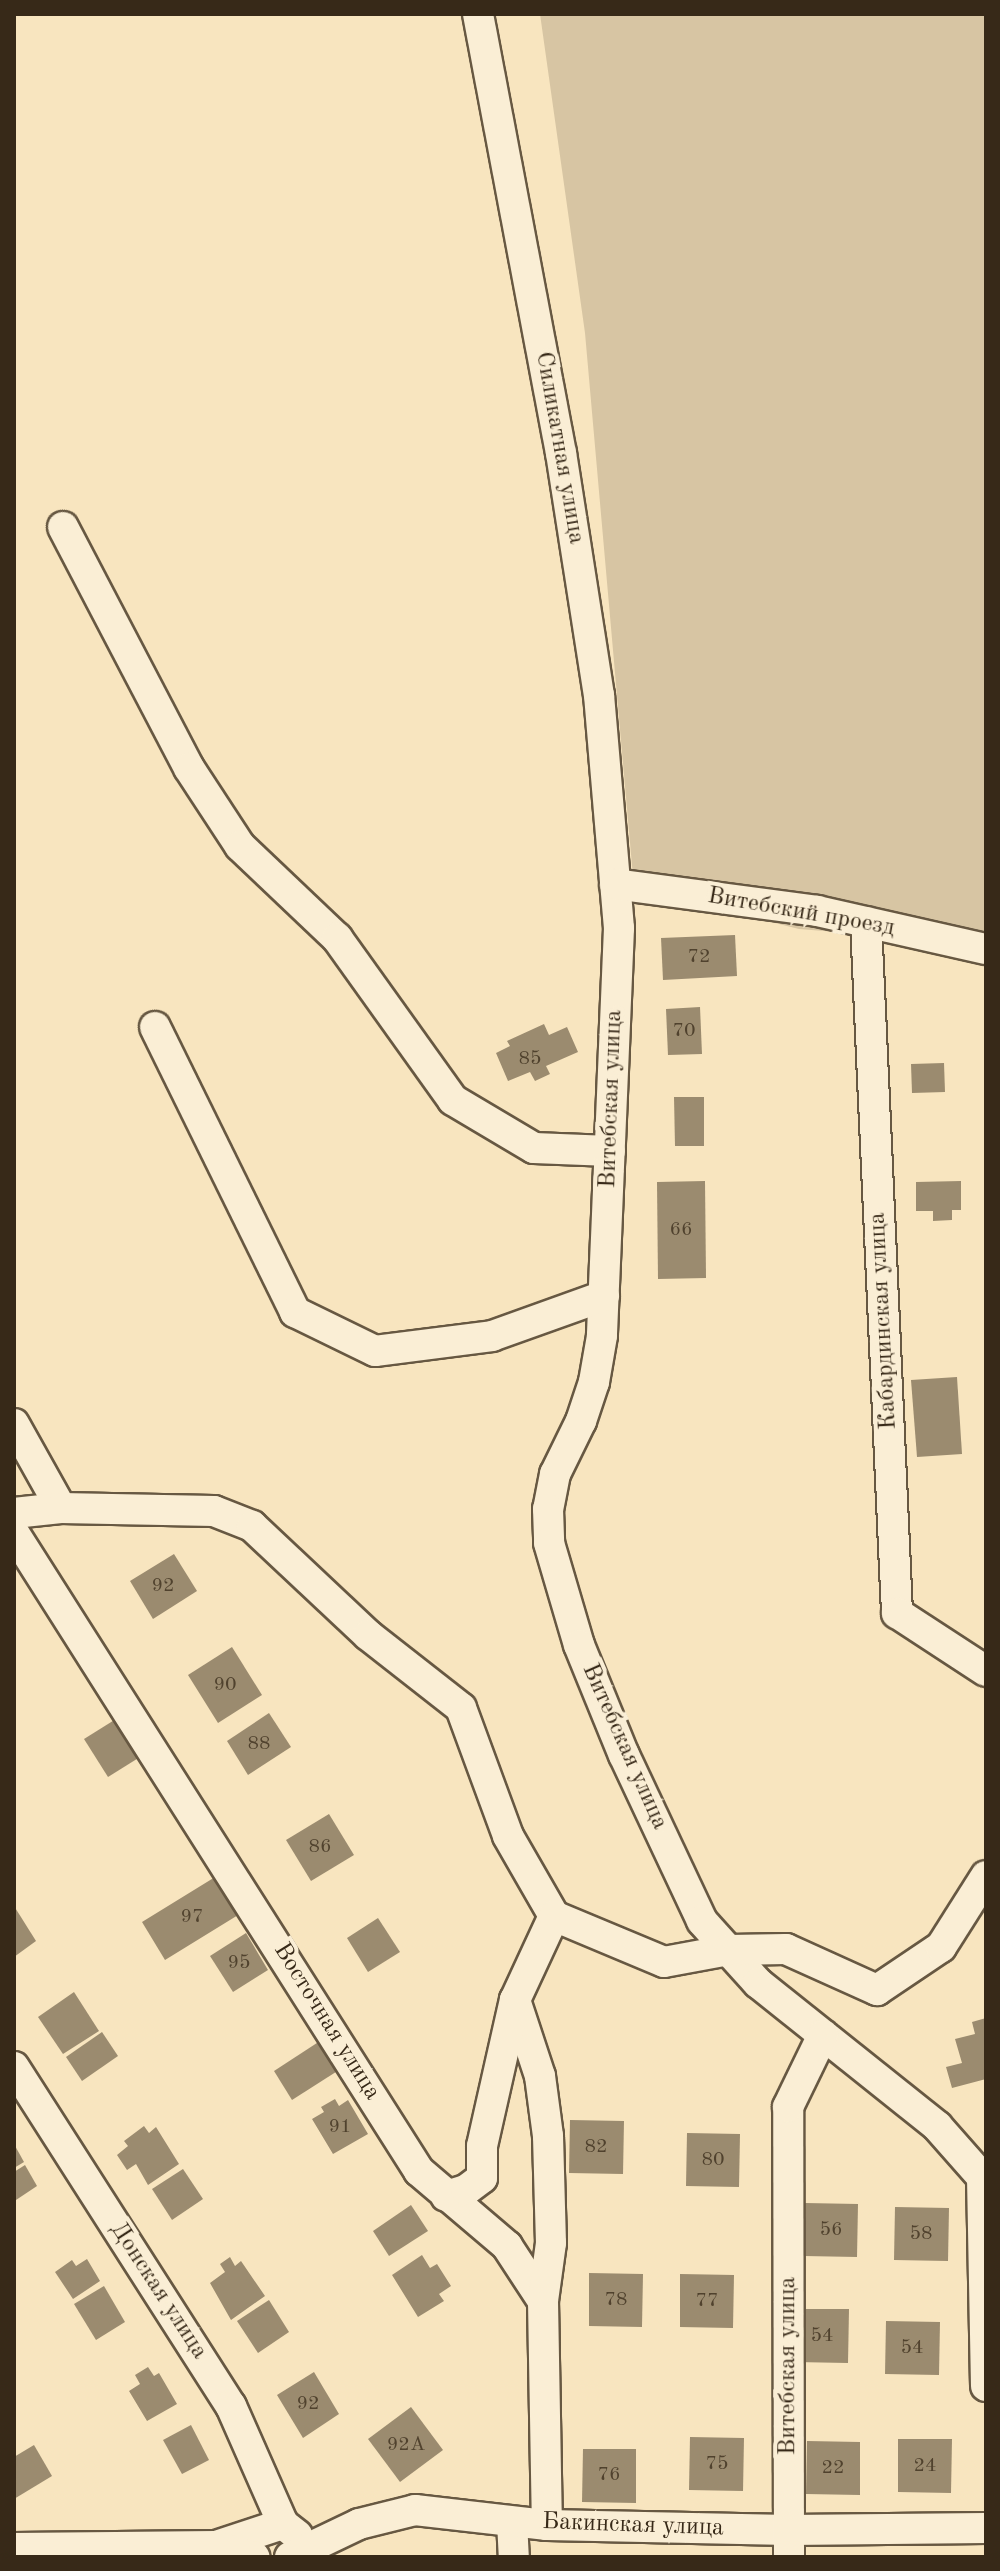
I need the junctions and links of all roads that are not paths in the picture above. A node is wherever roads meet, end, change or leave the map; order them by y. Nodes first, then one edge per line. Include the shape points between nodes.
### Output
1 (478, 14) edge
2 (63, 527) dead end
3 (615, 884) junction
4 (866, 922) junction
5 (986, 949) edge
6 (155, 1027) dead end
7 (610, 1151) junction
8 (604, 1296) junction
9 (14, 1424) edge
10 (61, 1508) junction
11 (14, 1513) edge
12 (14, 1533) edge
13 (986, 1671) edge
14 (983, 1886) edge
15 (554, 1916) junction
16 (729, 1950) junction
17 (515, 2000) junction
18 (823, 2035) junction
19 (14, 2067) edge
20 (974, 2147) edge
21 (482, 2178) junction
22 (446, 2196) junction
23 (507, 2246) junction
24 (543, 2301) junction
25 (986, 2386) edge
26 (512, 2522) junction
27 (283, 2524) junction
28 (547, 2525) junction
29 (986, 2528) edge
30 (789, 2544) edge
31 (216, 2546) junction
32 (14, 2548) edge
33 (300, 2552) edge
34 (254, 2557) edge
35 (514, 2557) edge

1 - 3 street, Силикатная улица via 561,453 599,695
2 - 7 street via 189,768 240,846 337,938 453,1100 534,1148
3 - 4 street, Витебский проезд
3 - 7 street, Витебская улица via 619,928
4 - 5 street, Витебский проезд
4 - 13 street, Кабардинская улица via 897,1613
6 - 8 street via 295,1312 375,1351 492,1336
7 - 8 street, Витебская улица
8 - 16 street, Витебская улица via 594,1382 555,1474 549,1543 579,1645 624,1755 702,1921
9 - 10 street
10 - 11 street
10 - 15 street via 214,1511 252,1526 368,1635 461,1708 508,1836
12 - 22 street, Восточная улица via 419,2171
14 - 16 street via 941,1947 877,1990 786,1949
15 - 16 street via 664,1962
15 - 17 street
16 - 18 street, Витебская улица via 758,1983
17 - 21 street via 482,2146
17 - 24 street via 540,2076 548,2136 551,2243
18 - 20 street via 937,2126
18 - 30 street, Витебская улица via 788,2107
19 - 27 street, Донская улица via 231,2406
20 - 25 street via 982,2177
21 - 22 street
21 - 23 street
22 - 23 street, Восточная улица
23 - 24 street, Восточная улица
24 - 28 street
26 - 28 street, Бакинская улица
26 - 33 street, Бакинская улица via 415,2510 359,2524
26 - 35 street
27 - 31 street
27 - 33 street
28 - 30 street, Бакинская улица
29 - 30 street, Бакинская улица
31 - 32 street
31 - 34 street

